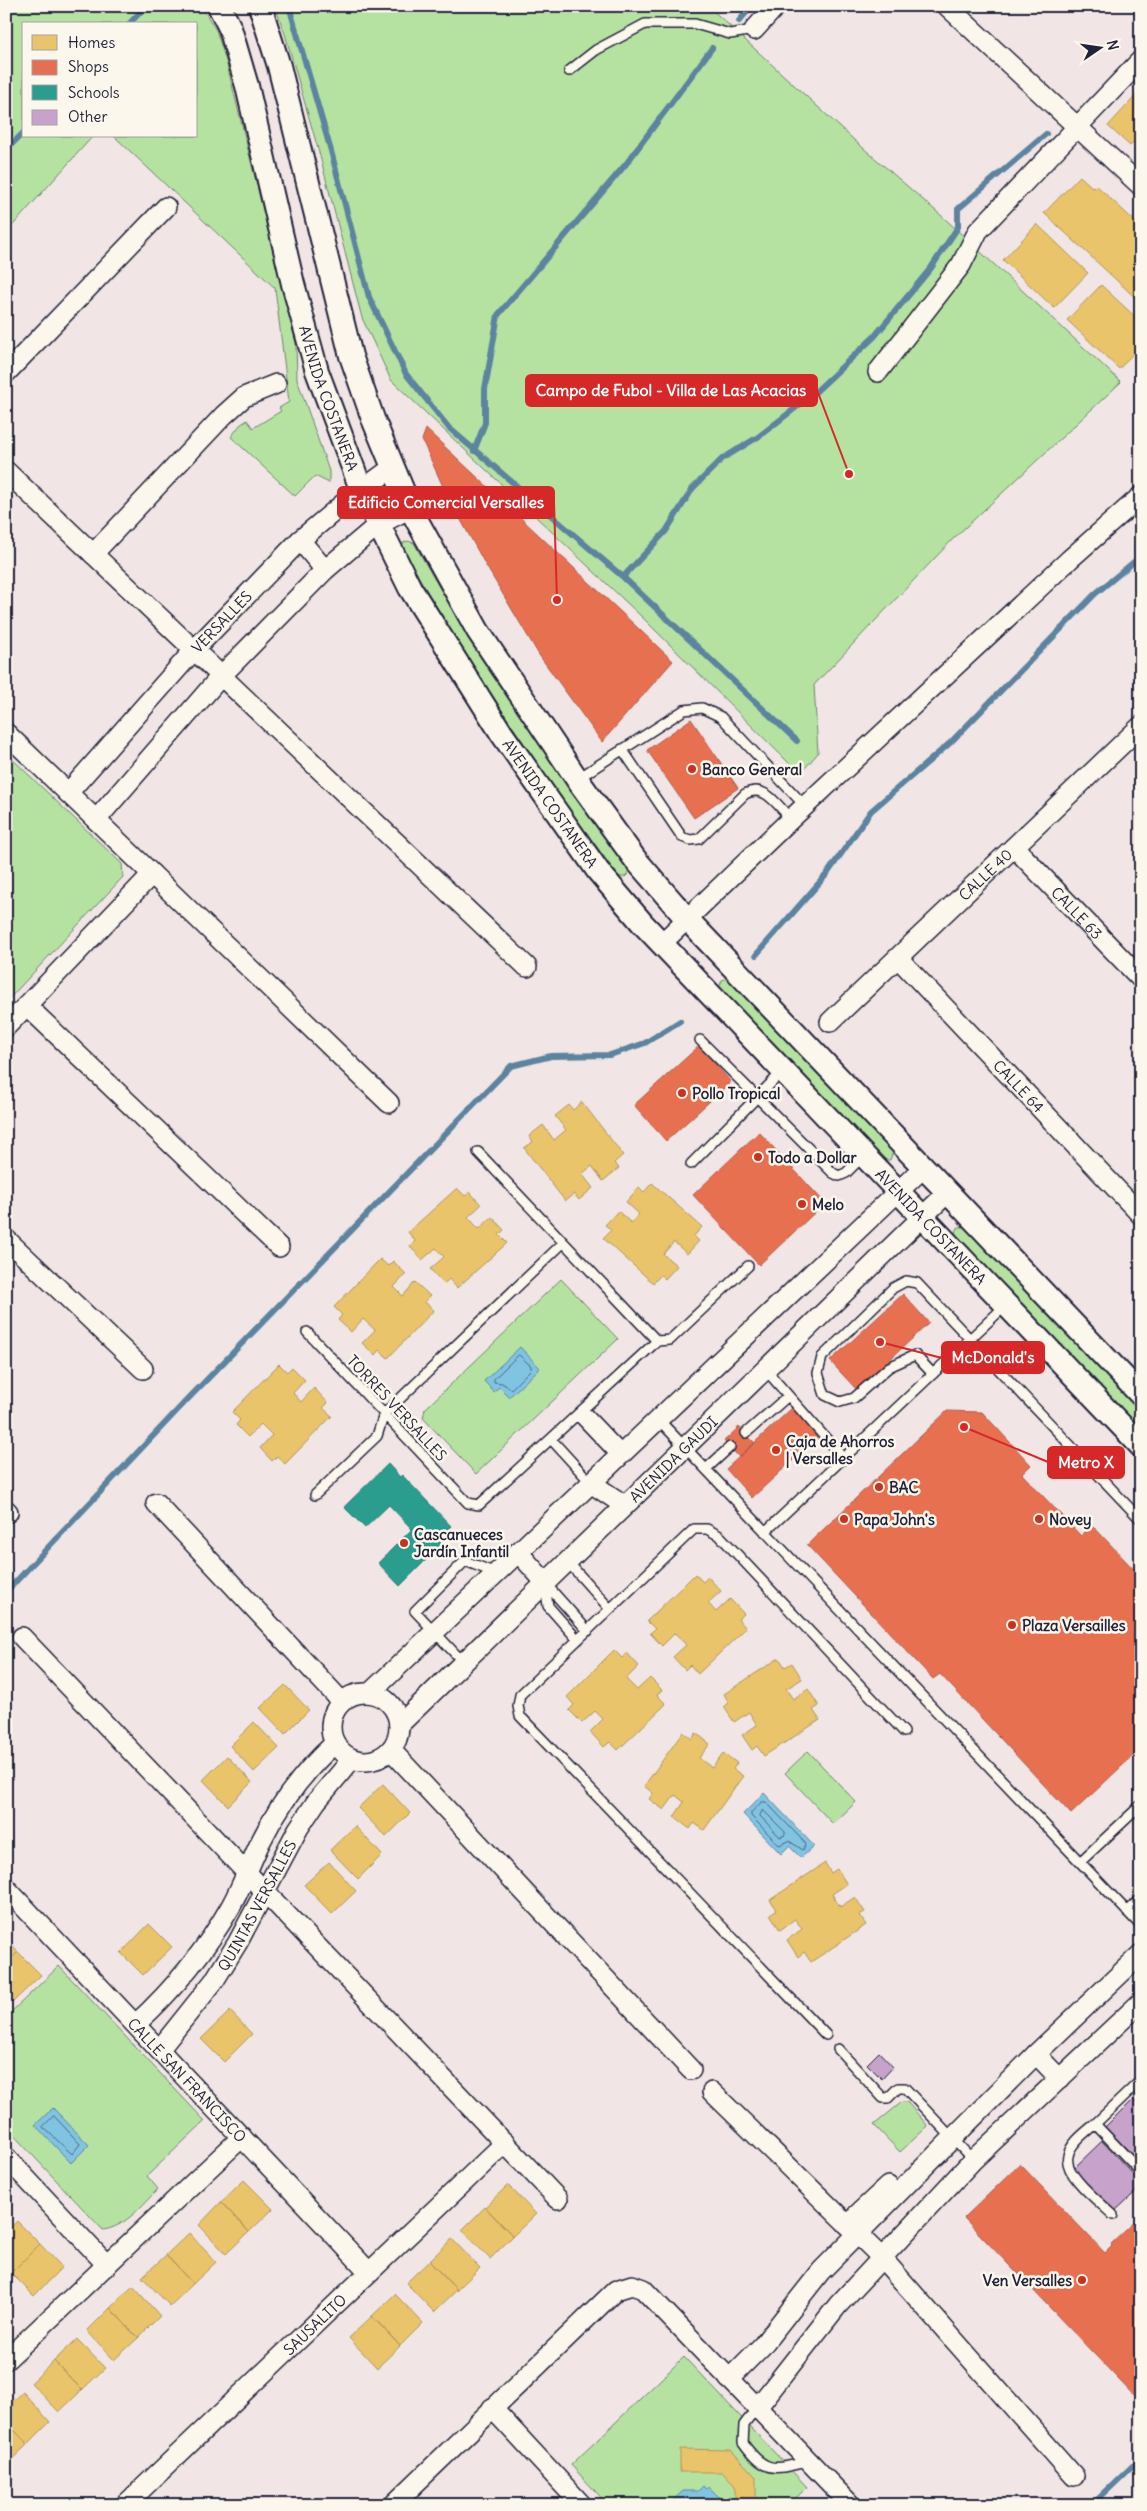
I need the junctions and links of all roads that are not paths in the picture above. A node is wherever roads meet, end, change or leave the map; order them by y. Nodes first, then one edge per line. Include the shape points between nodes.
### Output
1 (219, 6) edge
2 (260, 6) edge
3 (776, 6) edge
4 (947, 6) edge
5 (754, 30) joint
6 (1141, 60) edge
7 (569, 71) dead end
8 (1076, 129) junction
9 (1141, 186) edge
10 (166, 207) dead end
11 (878, 372) dead end
12 (6, 373) edge
13 (276, 384) dead end
14 (392, 468) junction
15 (6, 471) edge
16 (361, 489) junction
17 (1141, 496) edge
18 (410, 508) junction
19 (378, 525) junction
20 (300, 540) junction
21 (93, 554) junction
22 (325, 570) junction
23 (194, 650) junction
24 (221, 676) junction
25 (1139, 732) edge
26 (6, 733) edge
27 (622, 749) junction
28 (577, 780) junction
29 (68, 793) junction
30 (805, 806) junction
31 (791, 819) junction
32 (96, 820) junction
33 (1014, 847) junction
34 (152, 874) junction
35 (687, 919) junction
36 (661, 944) junction
37 (898, 958) junction
38 (527, 967) dead end
39 (1141, 979) edge
40 (27, 1006) junction
41 (830, 1022) dead end
42 (6, 1027) edge
43 (700, 1040) dead end
44 (782, 1071) junction
45 (757, 1097) junction
46 (389, 1103) dead end
47 (478, 1152) dead end
48 (863, 1156) junction
49 (691, 1164) dead end
50 (924, 1167) junction
51 (898, 1192) junction
52 (947, 1192) junction
53 (1141, 1215) edge
54 (922, 1217) junction
55 (6, 1240) edge
56 (562, 1243) junction
57 (279, 1247) dead end
58 (748, 1266) dead end
59 (1006, 1305) junction
60 (307, 1332) dead end
61 (971, 1339) junction
62 (657, 1340) junction
63 (143, 1369) dead end
64 (764, 1369) junction
65 (933, 1374) junction
66 (1141, 1395) edge
67 (788, 1396) junction
68 (580, 1412) junction
69 (384, 1414) junction
70 (658, 1419) junction
71 (746, 1433) dead end
72 (551, 1438) junction
73 (1141, 1446) edge
74 (684, 1447) junction
75 (730, 1447) dead end
76 (621, 1455) junction
77 (844, 1459) junction
78 (706, 1469) junction
79 (591, 1483) junction
80 (315, 1495) dead end
81 (156, 1503) dead end
82 (624, 1505) junction
83 (1141, 1520) edge
84 (765, 1532) junction
85 (518, 1552) junction
86 (567, 1561) junction
87 (497, 1573) junction
88 (544, 1582) junction
89 (610, 1609) junction
90 (588, 1631) junction
91 (434, 1633) junction
92 (22, 1637) dead end
93 (578, 1640) junction
94 (463, 1662) junction
95 (377, 1696) junction
96 (342, 1702) junction
97 (399, 1725) junction
98 (904, 1732) dead end
99 (335, 1743) junction
100 (391, 1750) junction
101 (352, 1759) junction
102 (1141, 1805) edge
103 (1080, 1862) junction
104 (247, 1874) junction
105 (6, 1888) edge
106 (265, 1892) junction
107 (1141, 1899) edge
108 (1127, 1912) junction
109 (1141, 1926) edge
110 (1141, 1954) edge
111 (1141, 2002) edge
112 (136, 2024) junction
113 (826, 2035) dead end
114 (838, 2048) dead end
115 (159, 2050) junction
116 (1036, 2054) junction
117 (691, 2070) dead end
118 (1060, 2079) junction
119 (1141, 2080) edge
120 (712, 2092) dead end
121 (1095, 2124) junction
122 (242, 2137) junction
123 (951, 2139) junction
124 (505, 2143) junction
125 (6, 2158) edge
126 (973, 2160) junction
127 (1137, 2168) dead end
128 (558, 2199) dead end
129 (1113, 2216) dead end
130 (852, 2230) junction
131 (881, 2257) junction
132 (107, 2265) junction
133 (369, 2272) junction
134 (6, 2360) edge
135 (729, 2379) junction
136 (492, 2408) junction
137 (757, 2408) junction
138 (809, 2461) junction
139 (1074, 2476) dead end
140 (124, 2505) edge
141 (393, 2505) edge
142 (582, 2505) edge
143 (851, 2505) edge

1 - 16 street, AVENIDA COSTANERA via 230,28 247,86 293,284 317,371
2 - 14 street via 280,66 351,356
3 - 5 street
4 - 8 street
5 - 7 lane via 730,34 695,24 645,24 596,50
6 - 8 street
8 - 9 street
8 - 11 street via 978,231 961,265
10 - 12 street
13 - 21 street via 244,397 224,415
14 - 16 street, VERSALLES
14 - 18 street
15 - 21 street
16 - 19 street, AVENIDA COSTANERA
16 - 20 street, VERSALLES
17 - 30 street
18 - 19 street
18 - 28 street via 478,631
19 - 22 street
19 - 36 street, AVENIDA COSTANERA via 410,588 502,734 598,872
20 - 22 street
20 - 23 street, VERSALLES
21 - 23 street
22 - 24 street
23 - 24 street
23 - 29 street, VERSALLES
24 - 32 street
24 - 38 street
25 - 33 street, CALLE 40
26 - 29 street
27 - 28 lane
27 - 30 lane via 684,710 702,708 721,717
27 - 31 lane via 682,837 699,840 754,789 762,790
28 - 35 street via 634,860
29 - 32 street
30 - 31 street
31 - 35 street
32 - 34 street
33 - 37 street, CALLE 40
33 - 39 street, CALLE 63
34 - 40 street
34 - 46 street
35 - 36 street
35 - 50 street
36 - 44 street, AVENIDA COSTANERA
37 - 41 street, CALLE 40
37 - 53 street, CALLE 64
40 - 42 street
40 - 57 street
43 - 45 lane
44 - 45 lane
44 - 48 street, AVENIDA COSTANERA
45 - 48 lane via 833,1173 839,1176 846,1173
45 - 49 lane
47 - 56 lane
48 - 51 street, AVENIDA COSTANERA
50 - 51 street
50 - 52 street
51 - 54 street, AVENIDA COSTANERA
51 - 70 street
52 - 54 street, AVENIDA GAUDI
52 - 66 street
54 - 59 street, AVENIDA COSTANERA
54 - 64 street, AVENIDA GAUDI
55 - 63 street
56 - 62 lane
56 - 69 lane
58 - 62 lane via 670,1340
59 - 61 lane
59 - 73 street, AVENIDA COSTANERA
60 - 69 lane, TORRES VERSALLES
61 - 65 lane
61 - 65 lane via 917,1283 906,1281 893,1288 822,1357 818,1373 825,1394 840,1402 854,1398 889,1367 915,1354
61 - 83 lane
62 - 68 lane
64 - 67 lane
64 - 74 street, AVENIDA GAUDI
65 - 77 lane
67 - 71 lane
67 - 77 lane
68 - 72 lane
68 - 76 lane
69 - 72 lane, TORRES VERSALLES via 468,1503 479,1505
69 - 80 lane via 376,1436
70 - 74 lane
70 - 76 street
72 - 79 lane
74 - 78 lane
74 - 82 street, AVENIDA GAUDI
75 - 78 lane
76 - 79 street
77 - 84 lane
78 - 84 lane
79 - 82 street
79 - 85 street
81 - 96 street
82 - 86 street, AVENIDA GAUDI
84 - 103 lane
85 - 87 street
85 - 88 street
86 - 88 street, AVENIDA GAUDI
86 - 89 lane
87 - 91 street
87 - 91 lane via 466,1561 414,1611
88 - 90 lane
88 - 93 lane via 548,1606
88 - 94 street, AVENIDA GAUDI
89 - 90 lane
89 - 98 lane via 694,1530 707,1529 720,1536
90 - 93 lane
91 - 94 lane
91 - 95 street
92 - 104 street
93 - 113 lane via 520,1695 520,1716
94 - 97 street, AVENIDA GAUDI
95 - 96 street via 350,1696
95 - 97 street via 392,1705
96 - 99 street via 331,1726
97 - 100 street via 398,1738
99 - 101 street
99 - 104 street, QUINTAS VERSALLES via 304,1774 279,1806
100 - 101 street via 373,1761
100 - 117 street
101 - 106 street, QUINTAS VERSALLES via 298,1828
102 - 103 lane
103 - 108 lane
104 - 106 street
104 - 112 street, QUINTAS VERSALLES via 194,1963
105 - 112 street, CALLE SAN FRANCISCO
106 - 115 street, QUINTAS VERSALLES via 214,1980
106 - 124 street
107 - 108 lane
108 - 109 lane
110 - 116 street
111 - 118 street
112 - 115 street, CALLE SAN FRANCISCO
114 - 123 lane via 883,2098 888,2098 898,2088 905,2088
115 - 122 street, CALLE SAN FRANCISCO
116 - 118 street
116 - 123 street
118 - 126 street
119 - 121 lane
120 - 130 street
121 - 127 lane
121 - 129 lane via 1073,2145 1067,2156 1068,2163 1074,2178
122 - 132 street
122 - 133 street, CALLE SAN FRANCISCO
123 - 126 lane
123 - 130 street
124 - 128 street
124 - 133 street, SAUSALITO
125 - 132 street
126 - 131 street
130 - 131 street
130 - 135 street via 762,2346
131 - 137 street via 838,2305
131 - 139 street
132 - 134 street
133 - 140 street, SAUSALITO
135 - 136 street via 643,2289 632,2285 616,2290
135 - 137 street
136 - 141 street
136 - 142 street
137 - 138 street
137 - 138 lane via 744,2425 742,2443 752,2456 766,2467 783,2468
138 - 143 street

